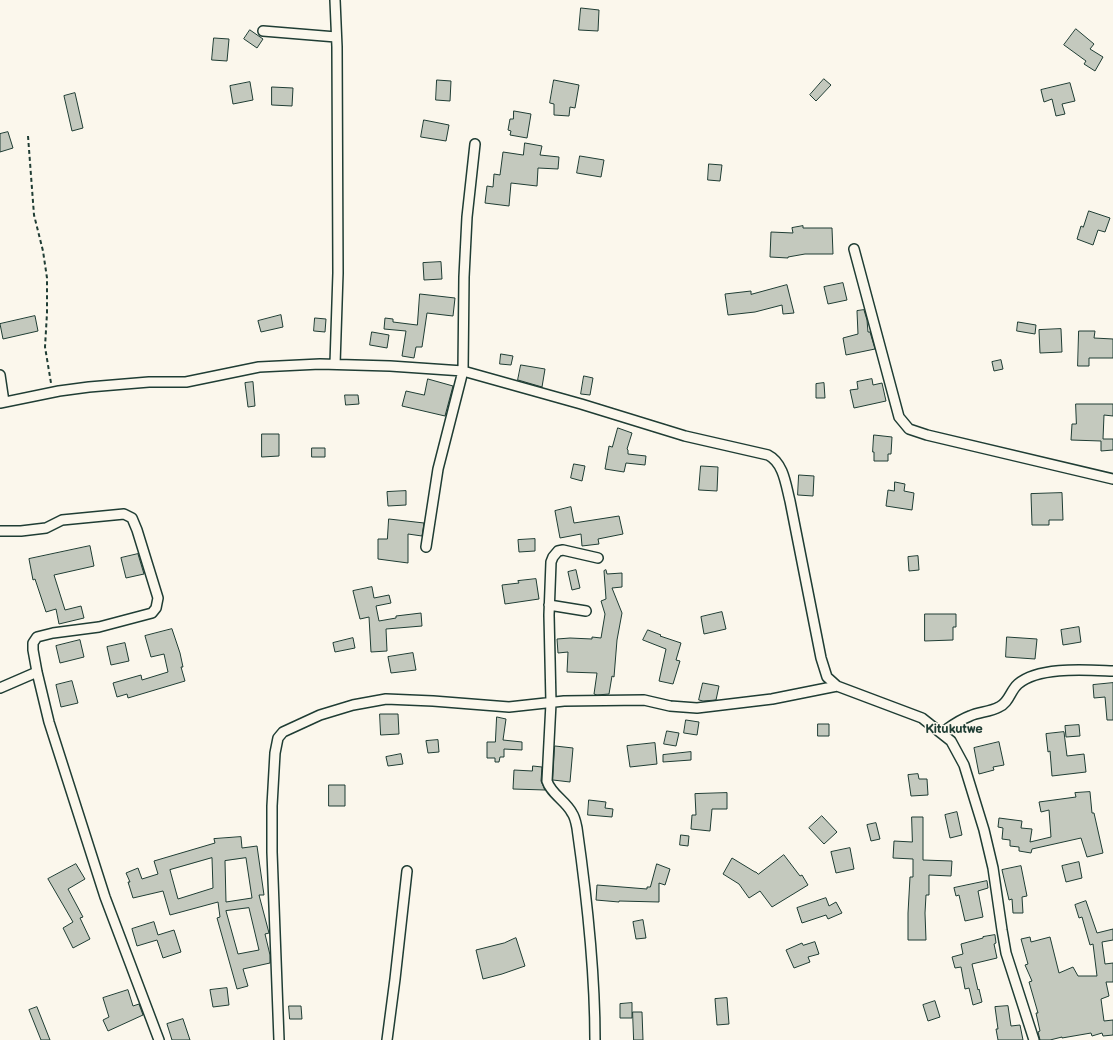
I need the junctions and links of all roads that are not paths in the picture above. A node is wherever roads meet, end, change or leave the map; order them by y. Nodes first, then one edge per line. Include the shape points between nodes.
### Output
1 (335, 0) edge
2 (263, 31) dead end
3 (336, 37) junction
4 (474, 144) dead end
5 (854, 249) dead end
6 (335, 364) junction
7 (463, 371) junction
8 (0, 376) edge
9 (2, 403) edge
10 (1113, 479) edge
11 (0, 531) edge
12 (426, 547) dead end
13 (598, 558) dead end
14 (549, 605) junction
15 (586, 611) dead end
16 (1113, 671) edge
17 (37, 672) junction
18 (837, 686) junction
19 (0, 688) edge
20 (550, 704) junction
21 (941, 733) junction
22 (407, 871) dead end
23 (159, 1040) edge
24 (279, 1040) edge
25 (386, 1040) edge
26 (595, 1040) edge
27 (1034, 1040) edge

1 - 3 street
2 - 3 street
3 - 6 street via 338,273
4 - 7 street via 464,269
5 - 10 street via 899,417 909,429
6 - 7 street
6 - 9 street via 259,367 186,382 89,387
7 - 12 street via 438,469
7 - 18 street via 685,436 774,458 784,476 790,501 821,658 827,676
8 - 9 street
11 - 17 street via 46,528 62,520 124,514 132,518 137,530 158,598 152,613 99,627 37,637 33,643
13 - 14 street via 558,551 551,562
14 - 15 street
14 - 20 street
16 - 21 street via 1064,670 1039,675 1018,684 1007,702 1000,707 969,716
17 - 19 street
17 - 23 street via 49,722 103,890
18 - 20 street via 772,699 696,708 644,700 564,701
18 - 21 street via 922,718
20 - 24 street via 509,707 386,699 320,714 283,732 278,738 272,806 272,852
20 - 26 street via 547,781 572,814 578,828 589,921
21 - 27 street via 951,741 964,765 984,830 993,868 1006,953
22 - 25 street

